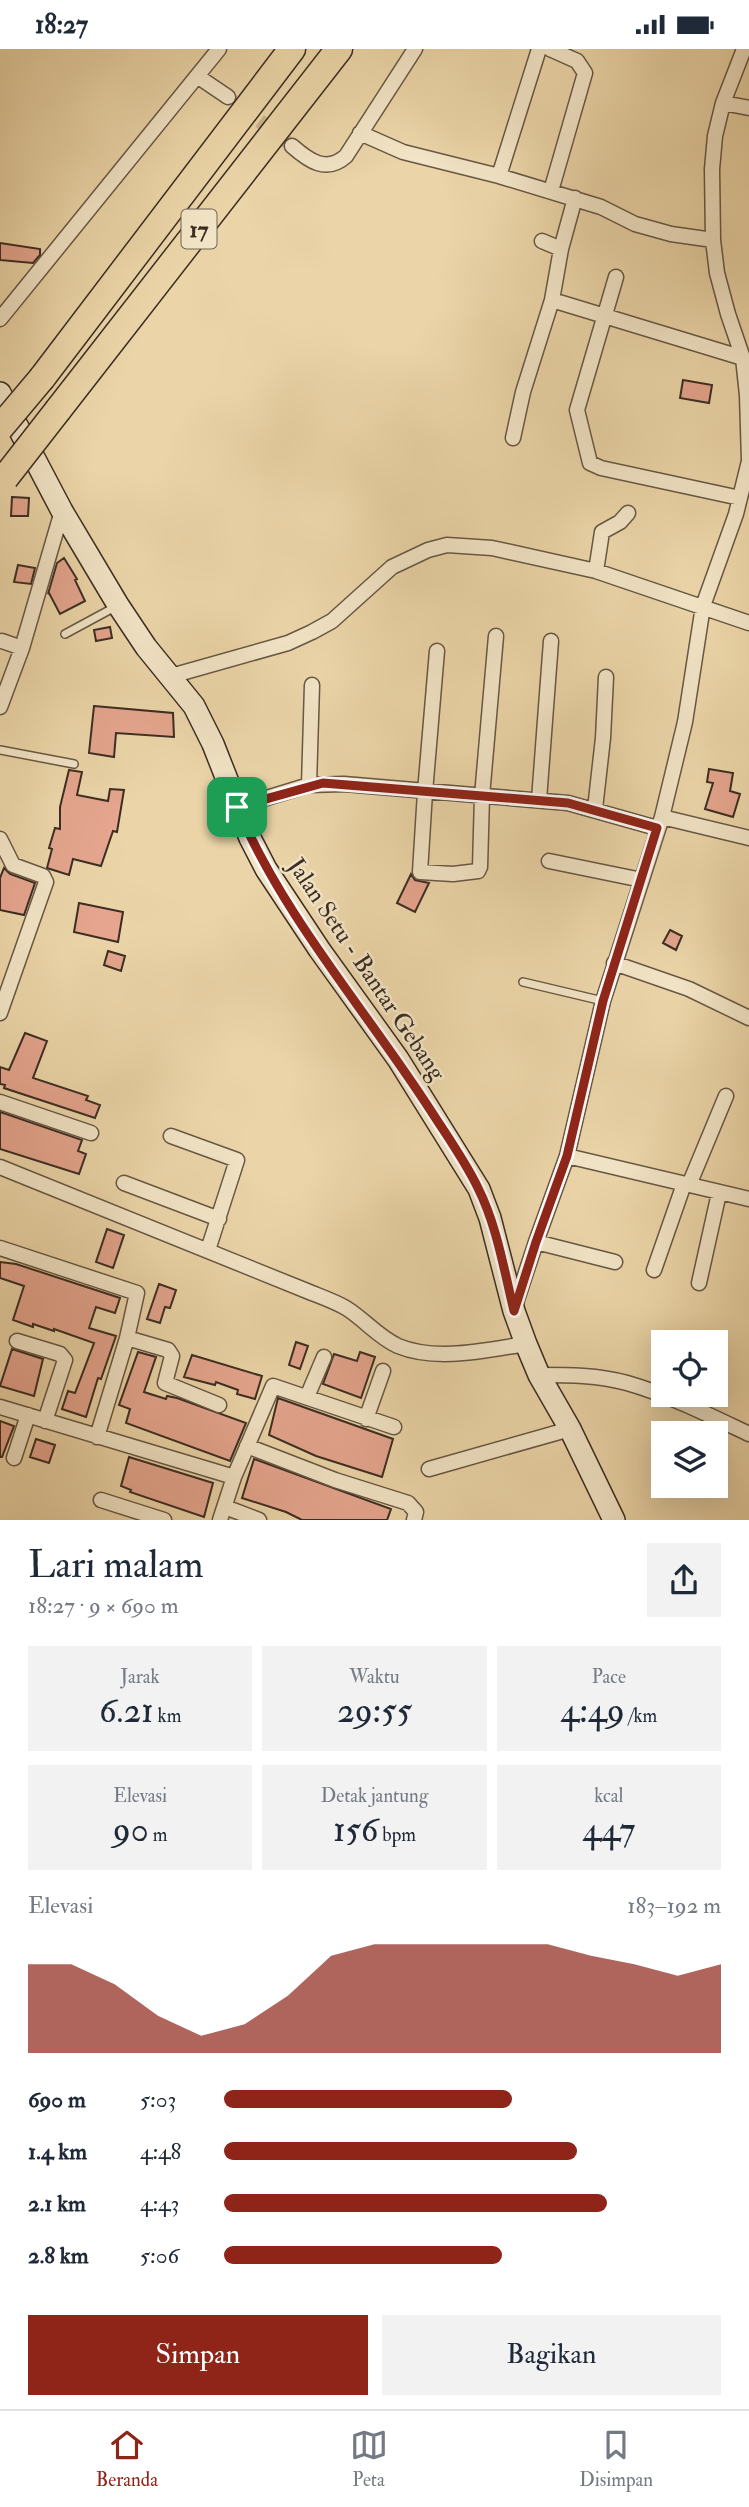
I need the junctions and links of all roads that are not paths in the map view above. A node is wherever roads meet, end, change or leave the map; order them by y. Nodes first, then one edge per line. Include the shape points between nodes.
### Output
1 (219, 49) edge
2 (292, 49) edge
3 (339, 49) edge
4 (415, 49) edge
5 (539, 49) edge
6 (550, 49) edge
7 (744, 49) edge
8 (197, 75) junction
9 (228, 97) tunnel mouth
10 (723, 103) junction
11 (749, 108) edge
12 (360, 133) junction
13 (292, 146) tunnel mouth
14 (499, 176) junction
15 (551, 191) junction
16 (575, 198) junction
17 (713, 240) junction
18 (542, 241) dead end
19 (561, 249) junction
20 (616, 277) dead end
21 (552, 300) junction
22 (606, 317) junction
23 (0, 319) edge
24 (743, 358) junction
25 (0, 393) edge
26 (0, 428) edge
27 (749, 428) edge
28 (513, 437) dead end
29 (749, 461) edge
30 (3, 482) edge
31 (740, 498) junction
32 (62, 511) junction
33 (628, 513) dead end
34 (743, 516) edge
35 (596, 571) junction
36 (118, 605) junction
37 (703, 606) junction
38 (749, 623) edge
39 (65, 634) dead end
40 (496, 636) dead end
41 (2, 641) edge
42 (551, 641) dead end
43 (22, 648) junction
44 (437, 651) dead end
45 (171, 676) junction
46 (606, 677) dead end
47 (313, 685) dead end
48 (0, 707) edge
49 (0, 750) edge
50 (74, 764) dead end
51 (309, 785) junction
52 (425, 792) junction
53 (482, 796) junction
54 (538, 800) junction
55 (237, 807) junction
56 (595, 809) junction
57 (660, 823) junction
58 (749, 838) edge
59 (0, 839) edge
60 (549, 861) dead end
61 (642, 880) junction
62 (614, 963) junction
63 (523, 982) dead end
64 (603, 1001) junction
65 (0, 1013) edge
66 (749, 1018) edge
67 (726, 1096) dead end
68 (0, 1103) edge
69 (91, 1133) dead end
70 (172, 1136) dead end
71 (567, 1156) junction
72 (0, 1167) edge
73 (124, 1183) dead end
74 (686, 1185) junction
75 (719, 1193) junction
76 (749, 1199) edge
77 (219, 1219) junction
78 (536, 1242) junction
79 (0, 1248) edge
80 (208, 1250) junction
81 (615, 1262) dead end
82 (654, 1270) dead end
83 (699, 1283) dead end
84 (514, 1311) junction
85 (127, 1338) junction
86 (17, 1341) dead end
87 (526, 1343) junction
88 (324, 1357) dead end
89 (383, 1371) dead end
90 (539, 1375) junction
91 (307, 1398) junction
92 (219, 1405) dead end
93 (0, 1407) edge
94 (28, 1415) junction
95 (366, 1419) junction
96 (45, 1421) junction
97 (394, 1427) dead end
98 (570, 1429) junction
99 (749, 1434) edge
100 (97, 1437) junction
101 (247, 1446) junction
102 (14, 1458) dead end
103 (429, 1469) dead end
104 (234, 1477) junction
105 (102, 1500) dead end
106 (223, 1513) edge
107 (164, 1520) edge
108 (259, 1520) edge
109 (414, 1520) edge
110 (614, 1520) edge

1 - 8 street
2 - 26 highway, 17, bridge
3 - 30 highway, 17, bridge
4 - 12 street
5 - 14 street
6 - 15 street via 577,61 585,73
7 - 10 street
8 - 9 street
8 - 23 street
10 - 11 street
10 - 17 street via 712,169
12 - 13 street via 345,156 333,164 309,161
12 - 14 street via 403,152
14 - 15 street
15 - 16 street
16 - 17 street via 635,224
16 - 19 street
17 - 24 street via 728,314
18 - 19 street
19 - 21 street
20 - 22 street
21 - 22 street
21 - 28 street
22 - 24 street
22 - 31 street via 578,410 590,463
24 - 27 street
25 - 32 main road, Jalan Setu - Bantar Gebang
27 - 29 street
29 - 31 street
31 - 34 street
32 - 36 main road, Jalan Setu - Bantar Gebang
32 - 43 street
33 - 35 street via 602,532
34 - 37 street
35 - 37 street
35 - 45 street via 492,548 447,545 392,567 332,621 313,632
36 - 39 lane
36 - 45 main road, Jalan Setu - Bantar Gebang
37 - 38 street
37 - 57 street via 685,722
40 - 53 street
41 - 43 street
42 - 54 street
43 - 48 street
44 - 52 street
45 - 55 main road, Jalan Setu - Bantar Gebang via 199,715
46 - 56 street
47 - 51 street
49 - 50 lane
51 - 52 street
51 - 55 street
52 - 53 street
52 - 53 street via 421,873 478,871
53 - 54 street
54 - 56 street
55 - 84 main road, Jalan Setu - Bantar Gebang via 266,869 398,1059 479,1189
56 - 57 street
57 - 58 street
57 - 61 street
59 - 65 street via 13,865 43,876 46,882
60 - 61 street
61 - 62 street
62 - 64 street
62 - 66 street via 689,989
63 - 64 lane
64 - 71 street
67 - 74 street
68 - 69 street
70 - 77 street via 237,1160
71 - 74 street
71 - 78 street
72 - 80 street
73 - 77 street
74 - 75 street
74 - 82 street
75 - 76 street
75 - 83 street
77 - 80 street
78 - 81 street
78 - 84 street
79 - 85 street via 136,1292
80 - 87 street via 346,1309 386,1339 411,1350 464,1352
84 - 87 main road, Jalan Setu - Bantar Gebang
85 - 92 street via 168,1350 172,1356 165,1383
85 - 100 street
86 - 96 street via 60,1354 65,1360
87 - 90 main road, Jalan Setu - Bantar Gebang
88 - 91 street
89 - 95 street
90 - 98 main road, Jalan Setu - Bantar Gebang
90 - 99 street via 626,1383
91 - 95 street
91 - 101 street via 273,1386
93 - 94 street
94 - 96 street
94 - 102 street
95 - 97 street
96 - 100 street
98 - 103 street
98 - 110 main road, Jalan Setu - Bantar Gebang
100 - 104 street
101 - 104 street
101 - 109 street via 408,1503 416,1512
104 - 106 street
105 - 107 street
106 - 108 street

